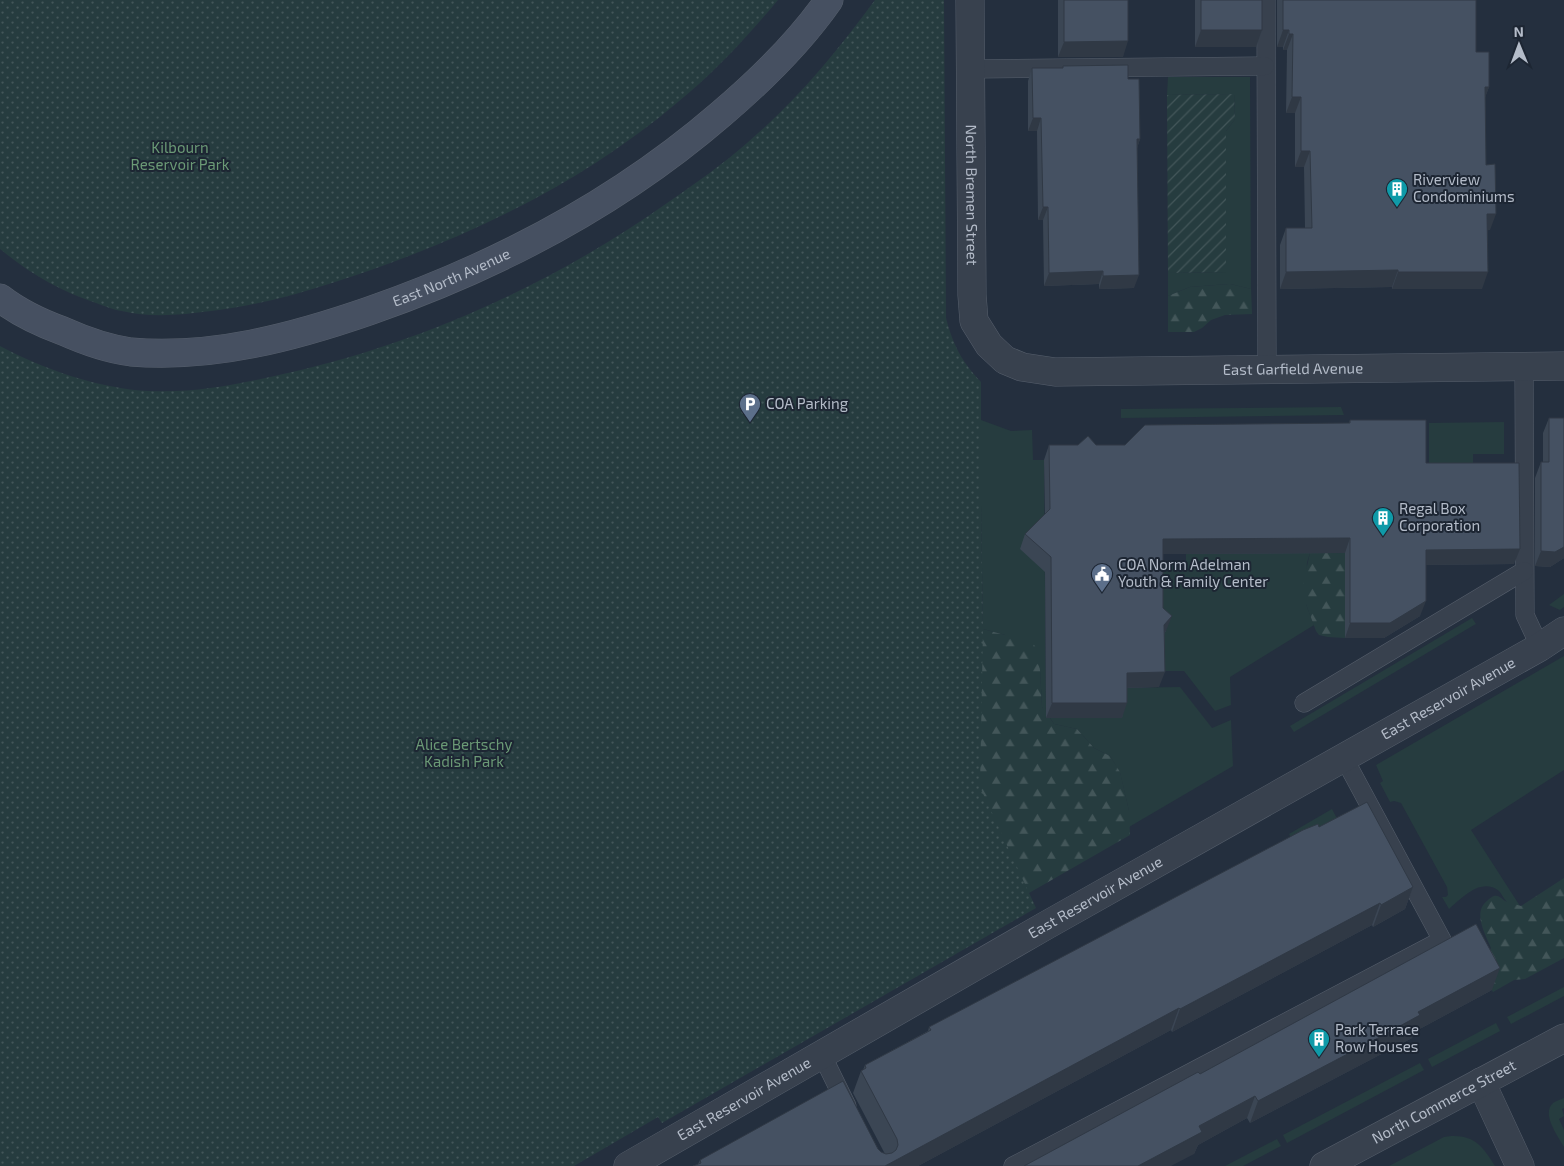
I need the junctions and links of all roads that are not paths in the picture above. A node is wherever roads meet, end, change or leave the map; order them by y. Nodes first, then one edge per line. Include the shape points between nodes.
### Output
1 (829, 0) edge
2 (970, 0) edge
3 (1266, 0) edge
4 (1266, 66) junction
5 (971, 69) junction
6 (0, 298) edge
7 (1524, 366) junction
8 (1564, 366) edge
9 (1022, 367) joint
10 (1267, 369) junction
11 (1524, 571) junction
12 (1564, 631) edge
13 (1540, 647) junction
14 (1304, 703) dead end
15 (1344, 758) junction
16 (1564, 1038) edge
17 (822, 1055) junction
18 (1481, 1082) junction
19 (853, 1116) edge
20 (628, 1166) edge
21 (1013, 1166) edge
22 (1324, 1166) edge
23 (1520, 1166) edge

1 - 6 main road, East North Avenue via 778,62 696,136 654,168 524,247 383,306 337,322 234,347 182,353 129,352 84,340 46,325
2 - 5 street, North Bremen Street
3 - 4 lane
4 - 5 lane
4 - 10 lane
5 - 9 street, North Bremen Street via 974,321 989,345 1004,360
7 - 8 street, East Garfield Avenue
7 - 10 street, East Garfield Avenue
7 - 11 lane
9 - 10 street, East Garfield Avenue via 1054,372
11 - 13 lane via 1525,614
11 - 14 lane
12 - 13 street, East Reservoir Avenue
13 - 15 street, East Reservoir Avenue
15 - 17 street, East Reservoir Avenue
15 - 21 lane via 1442,940
16 - 18 street, North Commerce Street
17 - 19 lane
17 - 20 street, East Reservoir Avenue
18 - 22 street, North Commerce Street
18 - 23 street

